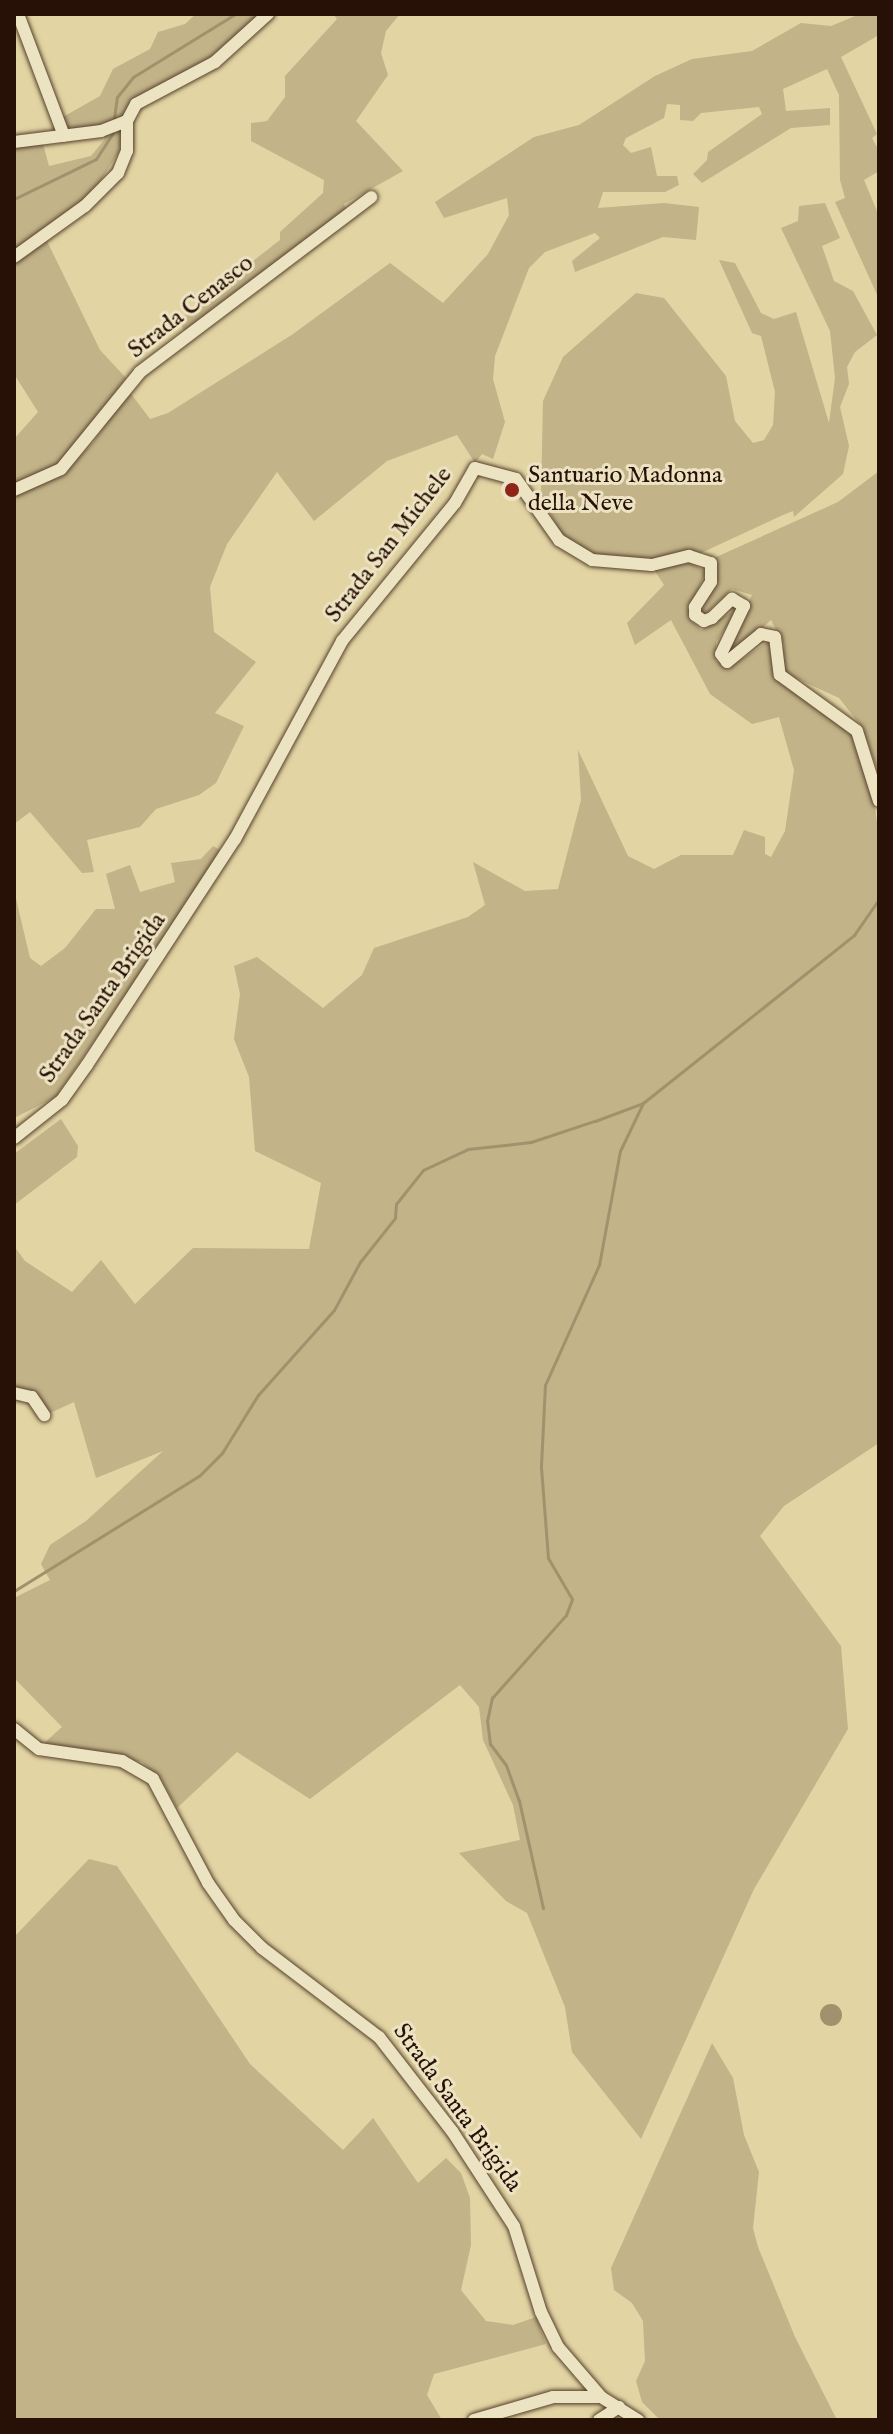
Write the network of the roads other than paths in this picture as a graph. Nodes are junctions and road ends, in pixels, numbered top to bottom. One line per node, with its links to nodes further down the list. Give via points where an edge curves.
1 (18, 14): 4 (street)
2 (268, 14): 3 (street, via 215,62 136,104)
3 (127, 121): 4 (street); 7 (street, via 127,151 105,190)
4 (64, 136): 5 (street)
5 (14, 142)
6 (371, 197): 8 (street, Strada Cenasco, via 140,372 83,449 61,469)
7 (14, 257)
8 (14, 490)
9 (879, 801): 10 (street, Strada San Michele, via 857,731 780,675 775,637 761,634 727,662 721,654 744,606 732,599 712,618 704,621 695,615 711,582 711,563 689,556 652,565 592,560 559,540 516,479 475,468 455,503 342,641)
10 (190, 912): 11 (street, Strada Santa Brigida, via 147,967 62,1100)
11 (14, 1138)
12 (14, 1393): 13 (street, via 32,1397)
13 (44, 1415)
14 (14, 1729): 15 (street, Strada Santa Brigida, via 39,1749 122,1761 153,1779 208,1883 234,1920 262,1948 379,2037 452,2131 514,2226 541,2312 558,2347)
15 (601, 2397): 16 (street, Strada Santa Brigida); 17 (street, via 553,2397)
16 (619, 2407): 18 (street); 19 (street, Strada Santa Brigida)
17 (474, 2420)
18 (599, 2420)
19 (638, 2420)

